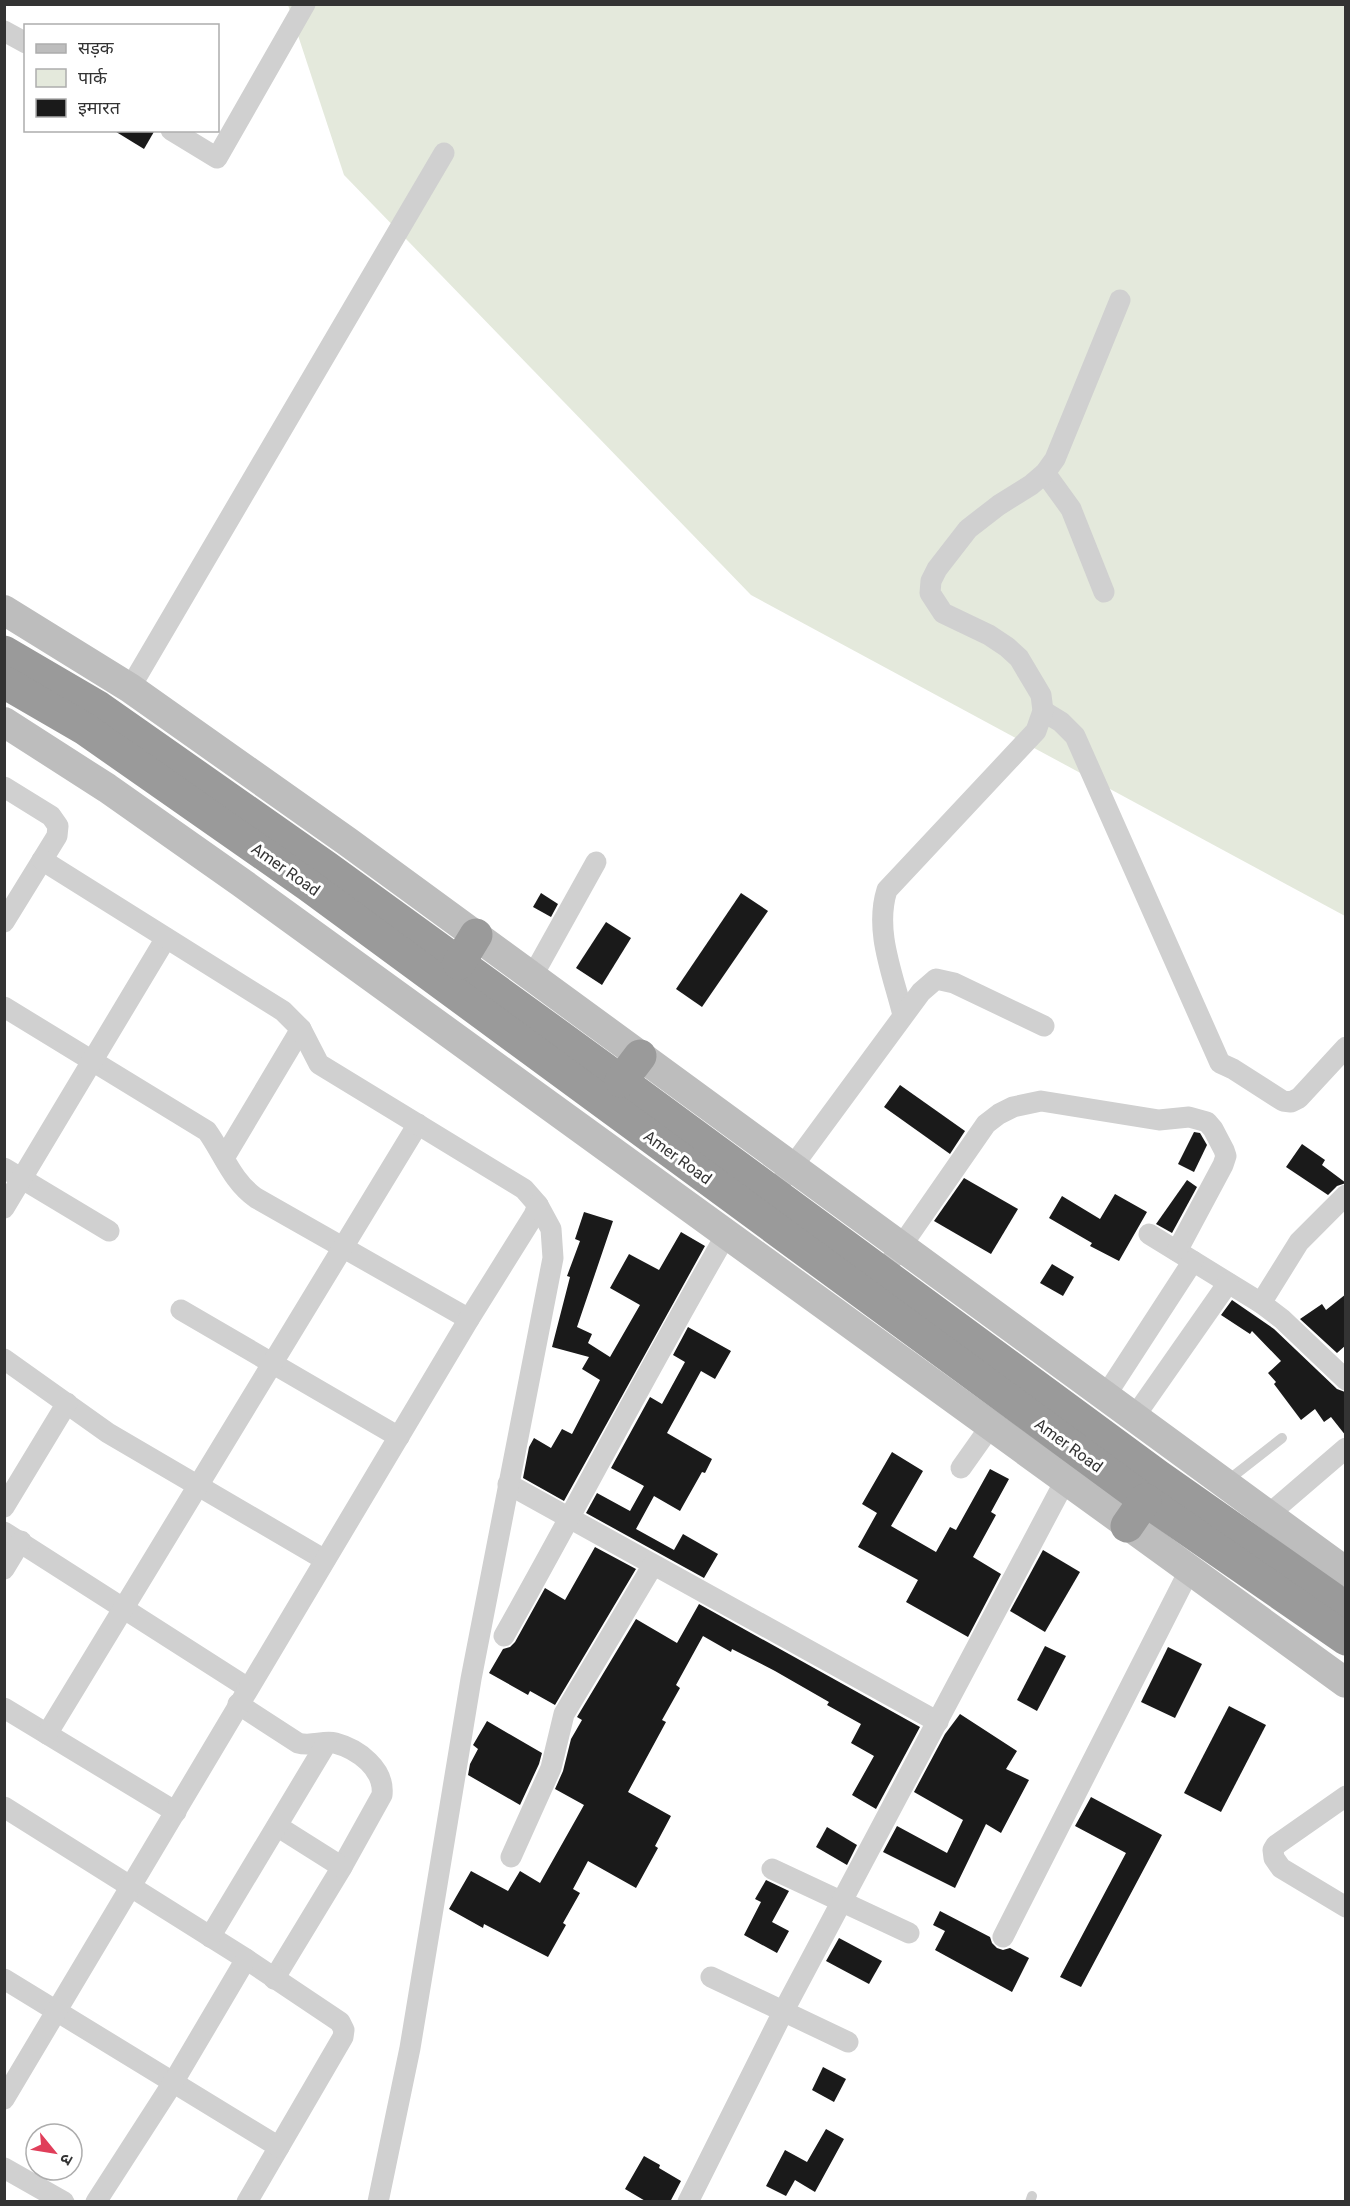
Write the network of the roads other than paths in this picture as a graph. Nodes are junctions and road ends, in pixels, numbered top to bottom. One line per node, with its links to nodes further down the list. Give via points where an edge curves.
1 (305, 4): 4 (street, via 217,158)
2 (4, 31): 3 (street)
3 (24, 43)
4 (174, 132)
5 (444, 153): 12 (street)
6 (1120, 300): 7 (street, via 1055,459)
7 (1045, 473): 8 (street, via 1071,509); 13 (street, via 968,529 937,569 930,593 943,613 989,635 1019,658 1041,695)
8 (1104, 592)
9 (4, 610): 12 (street)
10 (4, 652): 21 (highway, Amer Road, via 98,707)
11 (4, 682): 65 (highway, Amer Road, via 85,729 308,885)
12 (130, 688): 19 (street)
13 (1043, 711): 24 (street, via 1036,731 887,890 882,921); 27 (street, via 1075,736 1220,1063 1291,1102)
14 (4, 722): 40 (street, via 242,883)
15 (4, 787): 16 (street, via 51,816 58,826 57,836)
16 (42, 860): 18 (street); 20 (street)
17 (596, 862): 22 (street)
18 (4, 922)
19 (476, 935): 21 (highway); 22 (street)
20 (166, 938): 26 (street, via 283,1011); 28 (street)
21 (459, 963): 29 (highway, Amer Road)
22 (532, 977): 29 (street)
23 (4, 1007): 28 (street)
24 (903, 1015): 25 (street, via 936,979); 32 (street)
25 (1044, 1026)
26 (301, 1029): 30 (street, via 319,1064); 31 (street)
27 (1346, 1047)
28 (92, 1061): 31 (street, via 207,1131); 33 (street)
29 (630, 1068): 32 (street); 34 (highway, Amer Road)
30 (418, 1124): 36 (street, via 524,1189); 42 (street)
31 (224, 1158): 42 (street, via 244,1190)
32 (792, 1167): 34 (street); 41 (street)
33 (13, 1173): 37 (street); 38 (street)
34 (772, 1192): 44 (highway, Amer Road)
35 (1346, 1196): 46 (street, via 1299,1242)
36 (538, 1205): 48 (street); 62 (street, via 551,1228 553,1258)
37 (4, 1208)
38 (109, 1230)
39 (1149, 1234): 43 (street)
40 (726, 1235): 55 (street); 67 (street)
41 (901, 1246): 43 (street, via 986,1124 1013,1107 1041,1101 1159,1120 1188,1117 1207,1122 1226,1156); 44 (street); 52 (street)
42 (343, 1247): 48 (street); 50 (street)
43 (1185, 1256): 45 (street); 52 (street)
44 (882, 1273): 74 (highway, Amer Road, via 1158,1476)
45 (1228, 1283): 46 (street); 54 (street)
46 (1261, 1303): 51 (street)
47 (181, 1310): 50 (street)
48 (469, 1319): 56 (street)
49 (4, 1359): 53 (street)
50 (272, 1363): 56 (street); 63 (street)
51 (1346, 1380)
52 (1106, 1395): 54 (street)
53 (67, 1403): 63 (street, via 108,1433); 64 (street)
54 (1135, 1416): 61 (street)
55 (990, 1427): 59 (street); 60 (street)
56 (399, 1437): 69 (street)
57 (1282, 1438): 61 (lane)
58 (1346, 1448): 66 (street)
59 (961, 1468)
60 (1065, 1481): 65 (street); 81 (street)
61 (1224, 1483): 66 (street)
62 (508, 1484): 67 (street); 112 (street, via 471,1678 410,2048)
63 (198, 1486): 69 (street); 75 (street)
64 (4, 1507)
65 (1136, 1513): 72 (street); 77 (highway, Amer Road)
66 (1268, 1515): 73 (street)
67 (570, 1518): 70 (street); 76 (street)
68 (13, 1536): 71 (street); 75 (street)
69 (325, 1560): 79 (street)
70 (653, 1565): 81 (street); 88 (street, via 564,1714 551,1768)
71 (4, 1569)
72 (1189, 1571): 78 (street); 95 (street)
73 (1346, 1572)
74 (1346, 1608)
75 (124, 1609): 79 (street); 82 (street)
76 (504, 1636)
77 (1346, 1639)
78 (1346, 1683)
79 (243, 1696): 83 (street, via 298,1743); 86 (street)
80 (4, 1708): 82 (street)
81 (938, 1722): 92 (street)
82 (47, 1734): 86 (street)
83 (326, 1744): 87 (street); 89 (street, via 333,1742 366,1760 379,1772 383,1785 382,1795)
84 (1346, 1796): 93 (street, via 1273,1851 1281,1868)
85 (4, 1807): 91 (street)
86 (176, 1812): 91 (street)
87 (278, 1826): 89 (street); 96 (street)
88 (511, 1857)
89 (342, 1867): 100 (street)
90 (772, 1869): 92 (street)
91 (132, 1886): 96 (street); 101 (street)
92 (842, 1901): 94 (street); 102 (street)
93 (1346, 1907)
94 (909, 1933)
95 (1003, 1937)
96 (210, 1938): 97 (street)
97 (246, 1959): 100 (street); 104 (street)
98 (711, 1977): 102 (street)
99 (4, 1979): 101 (street)
100 (274, 1979): 106 (street, via 340,2022 344,2030)
101 (57, 2010): 104 (street); 105 (street)
102 (783, 2012): 103 (street); 113 (street)
103 (848, 2042)
104 (174, 2081): 106 (street); 110 (street)
105 (4, 2099)
106 (279, 2147): 111 (street)
107 (4, 2168): 108 (street)
108 (39, 2196): 109 (street)
109 (64, 2202)
110 (96, 2202)
111 (247, 2202)
112 (378, 2202)
113 (688, 2202)

